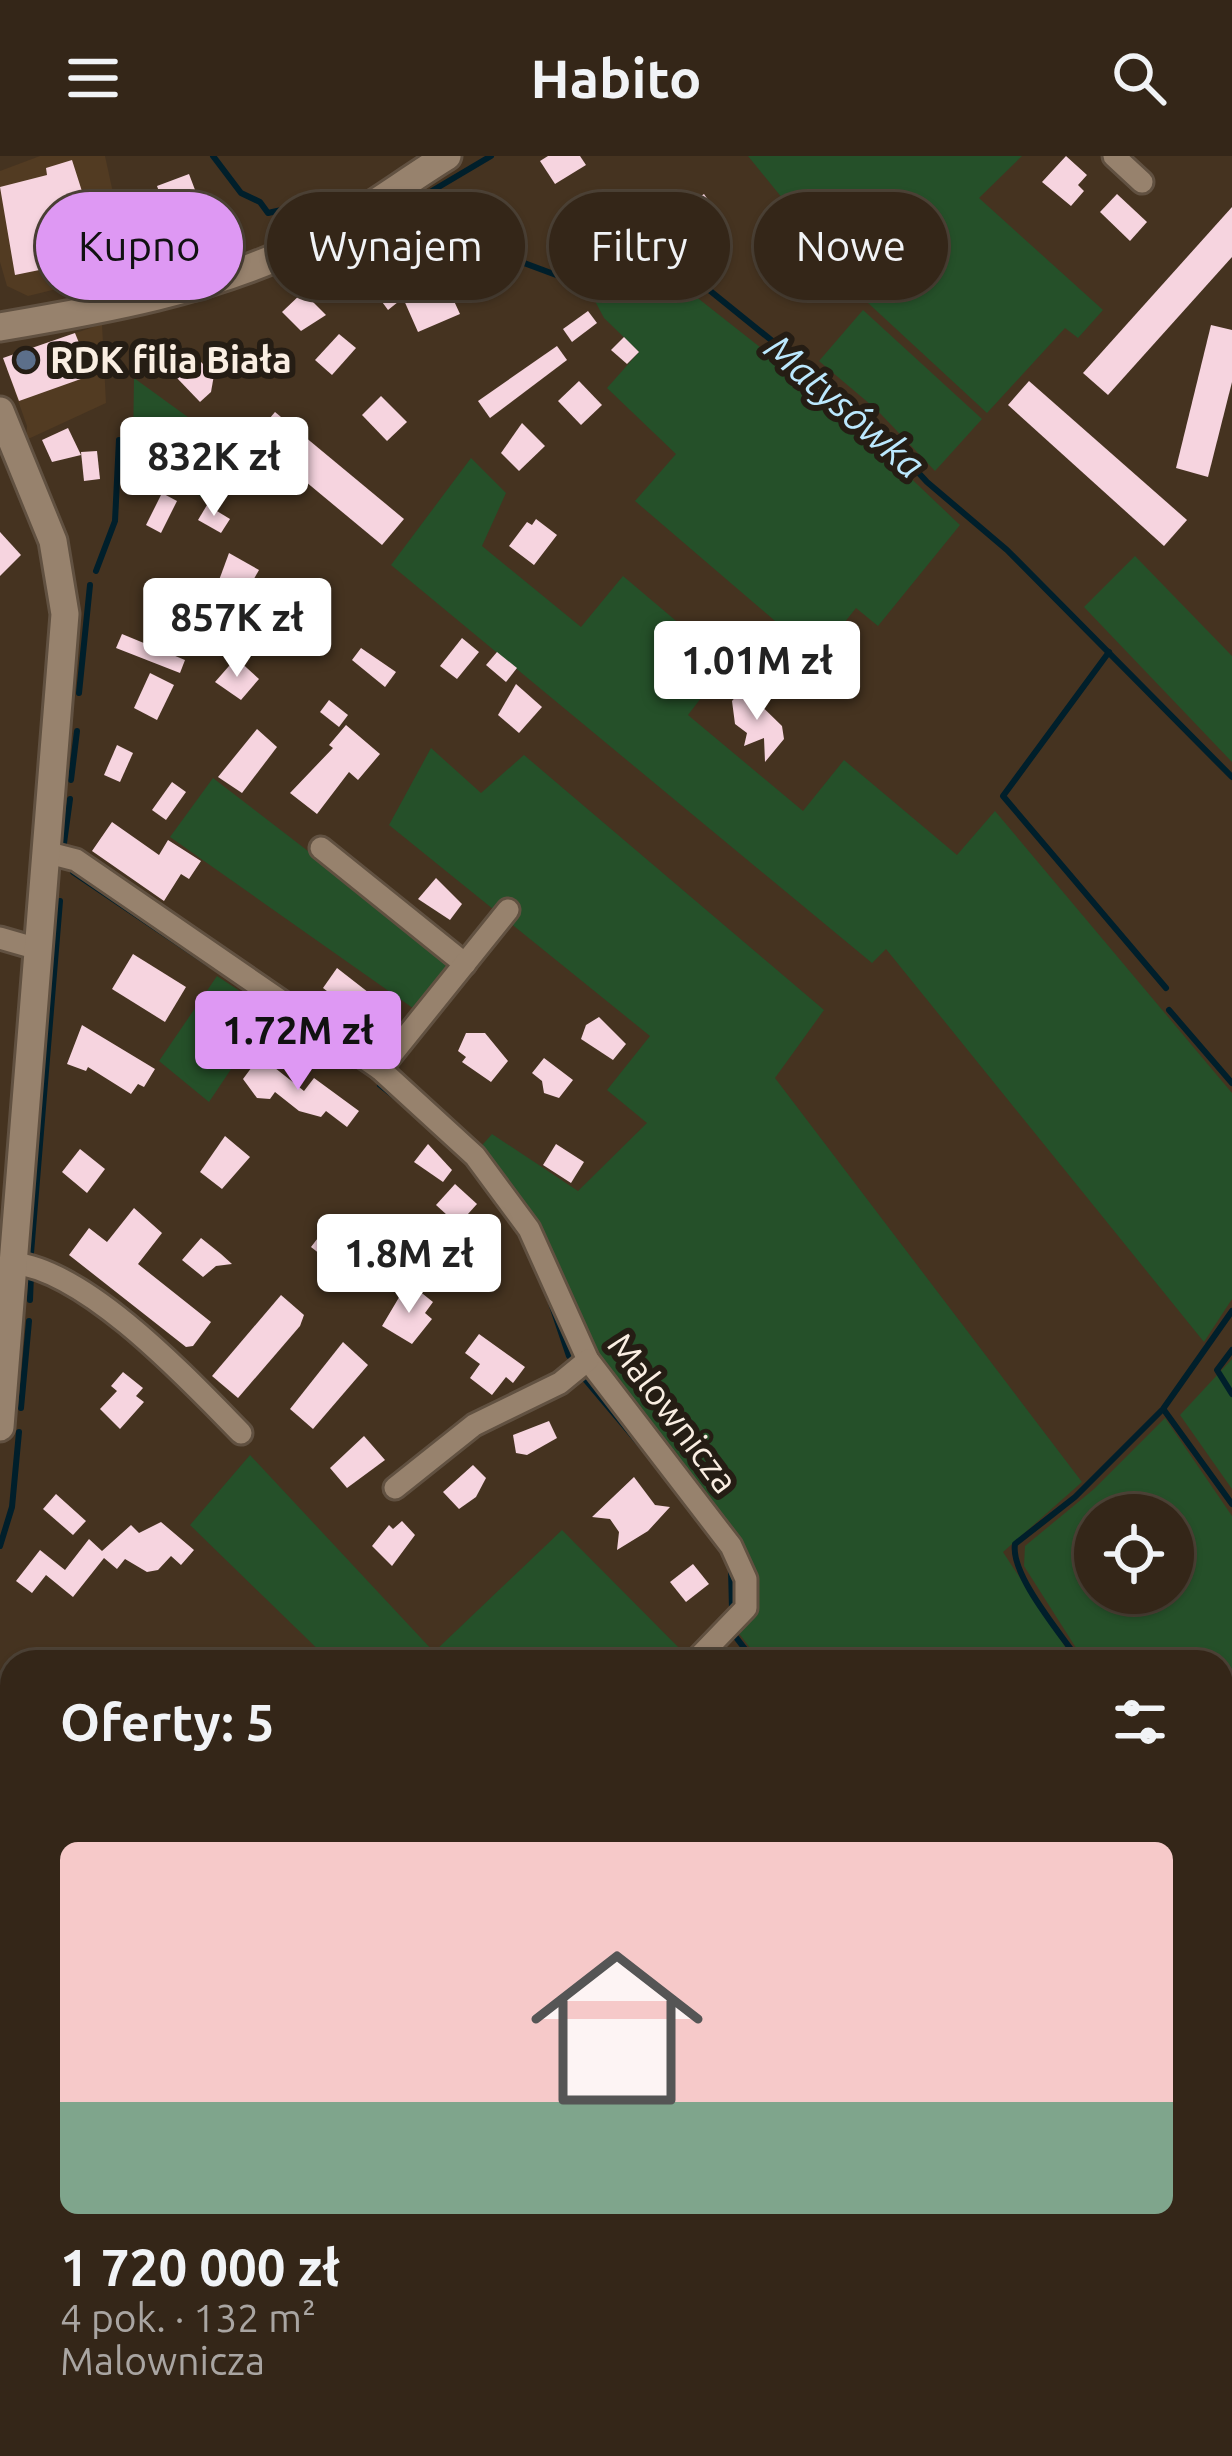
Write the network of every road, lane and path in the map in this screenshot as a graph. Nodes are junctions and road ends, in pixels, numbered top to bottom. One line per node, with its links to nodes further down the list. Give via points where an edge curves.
1 (447, 156): 4 (street, via 326,233 263,262)
2 (1114, 156): 3 (street)
3 (1142, 182)
4 (0, 327)
5 (0, 411): 7 (street, via 53,541 63,590)
6 (321, 848): 11 (street)
7 (45, 852): 10 (street); 12 (street, Malownicza, via 76,860)
8 (508, 910): 11 (street)
9 (0, 938): 10 (street)
10 (38, 949): 13 (street)
11 (466, 964): 12 (street)
12 (380, 1069): 14 (street, Malownicza, via 499,1185 544,1256)
13 (13, 1263): 15 (street); 17 (street, via 42,1266 85,1294)
14 (588, 1360): 18 (street, via 560,1383 474,1425); 19 (street, Malownicza, via 741,1564 746,1607)
15 (2, 1375): 16 (street)
16 (0, 1427)
17 (241, 1433)
18 (394, 1488)
19 (705, 1650)

